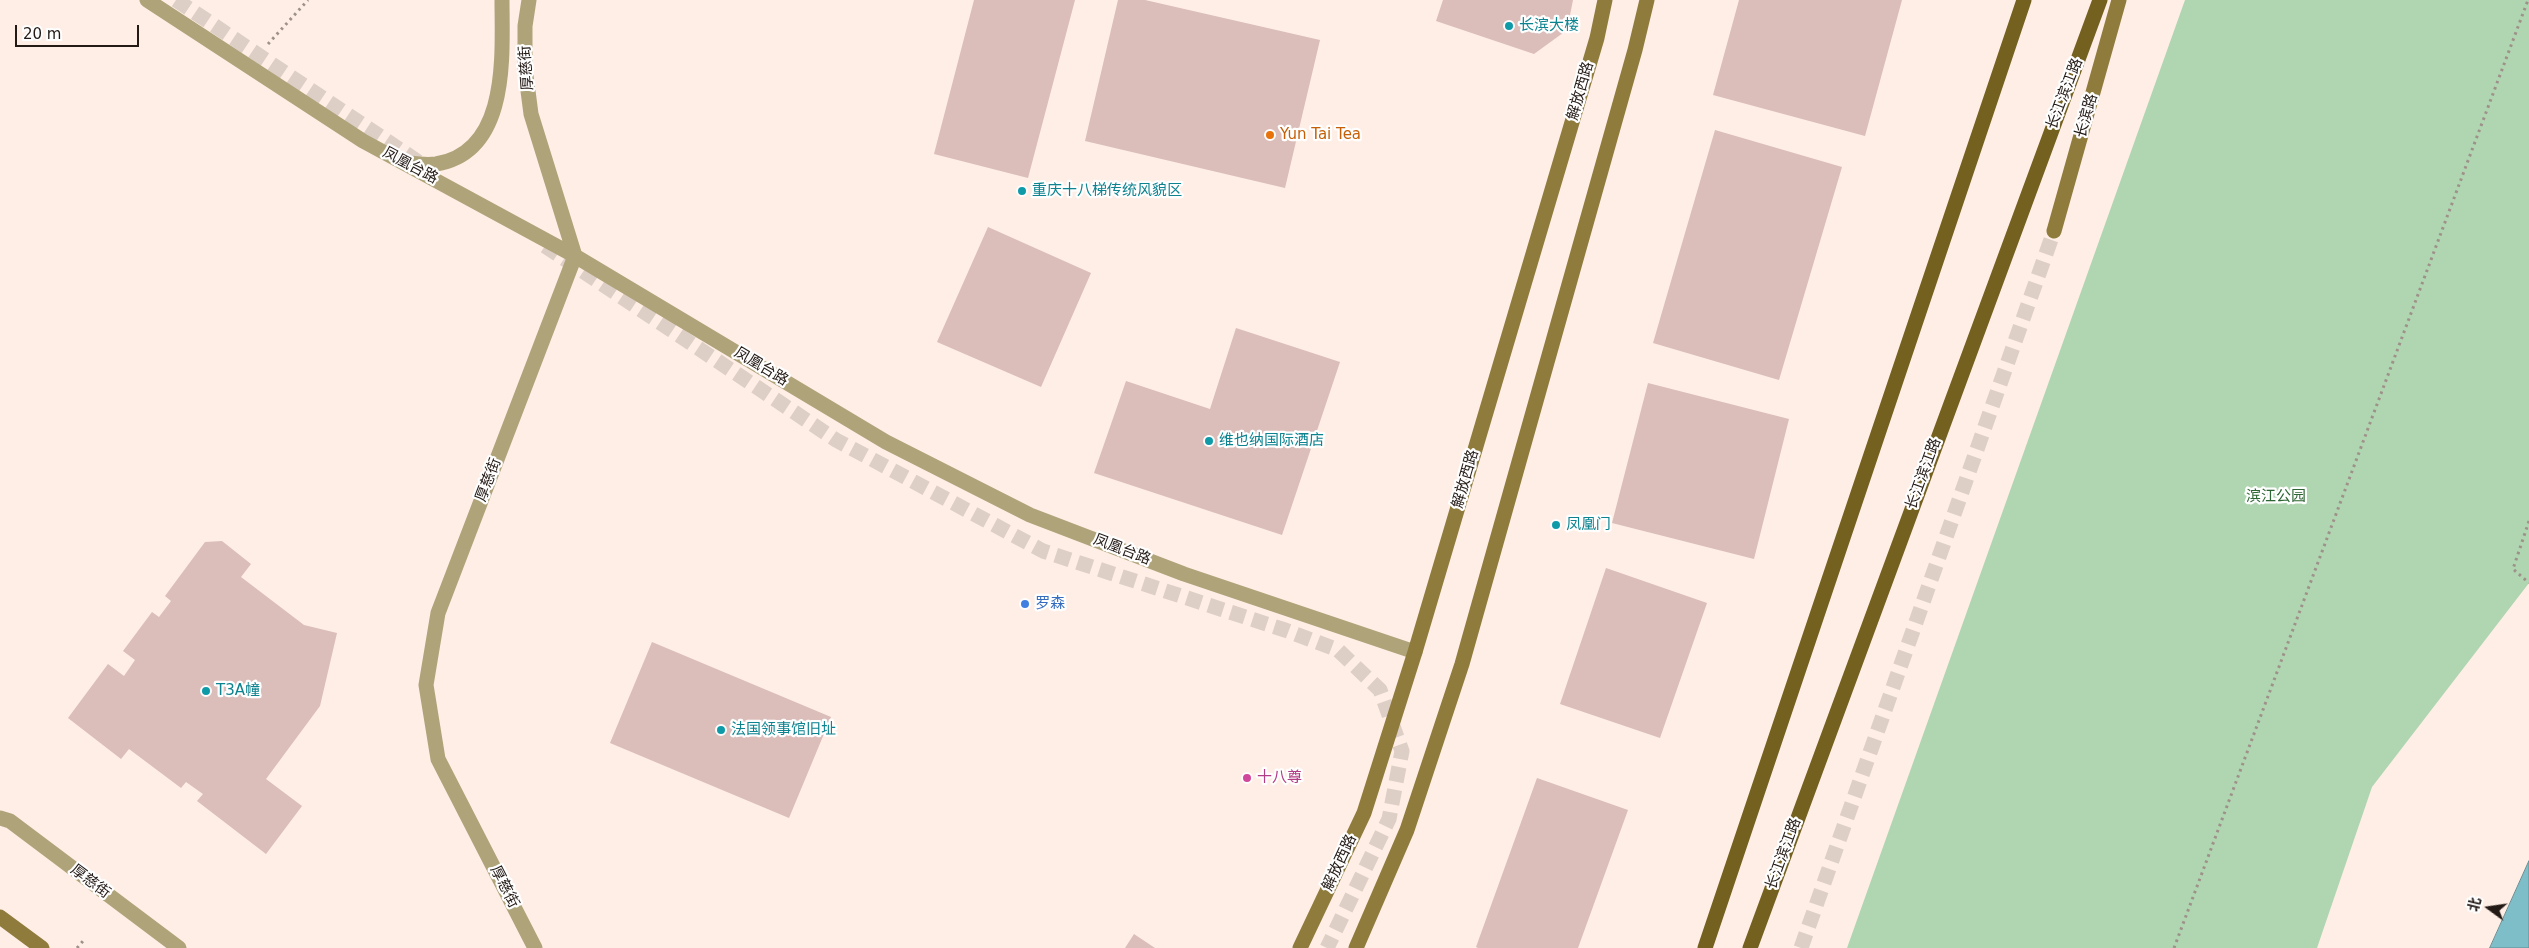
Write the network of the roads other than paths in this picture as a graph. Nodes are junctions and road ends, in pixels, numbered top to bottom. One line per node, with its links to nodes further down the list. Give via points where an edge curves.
1 (147, 0): 9 (street, 凤凰台路, via 363,140)
2 (502, 0): 9 (street, via 501,80 490,121 480,138 452,158 436,164)
3 (530, 0): 11 (street, 厚慈街, via 525,26 525,68 531,114)
4 (1605, 0): 12 (main road, 解放西路, via 1597,38)
5 (1646, 0): 19 (main road, via 1462,664 1407,830)
6 (2024, 0): 20 (main road)
7 (2100, 0): 21 (main road, 长江滨江路)
8 (2119, 0): 10 (main road, 长滨路)
9 (405, 163): 11 (street, 凤凰台路)
10 (2054, 232)
11 (575, 256): 12 (street, 凤凰台路, via 886,442 1030,515 1184,574); 17 (street, 厚慈街, via 438,613 426,685 438,759)
12 (1416, 652): 18 (main road, 解放西路, via 1364,813)
13 (0, 818): 16 (street, 厚慈街, via 10,821)
14 (0, 917): 15 (main road)
15 (42, 948)
16 (179, 948)
17 (535, 948)
18 (1300, 948)
19 (1356, 948)
20 (1705, 948)
21 (1750, 948)

